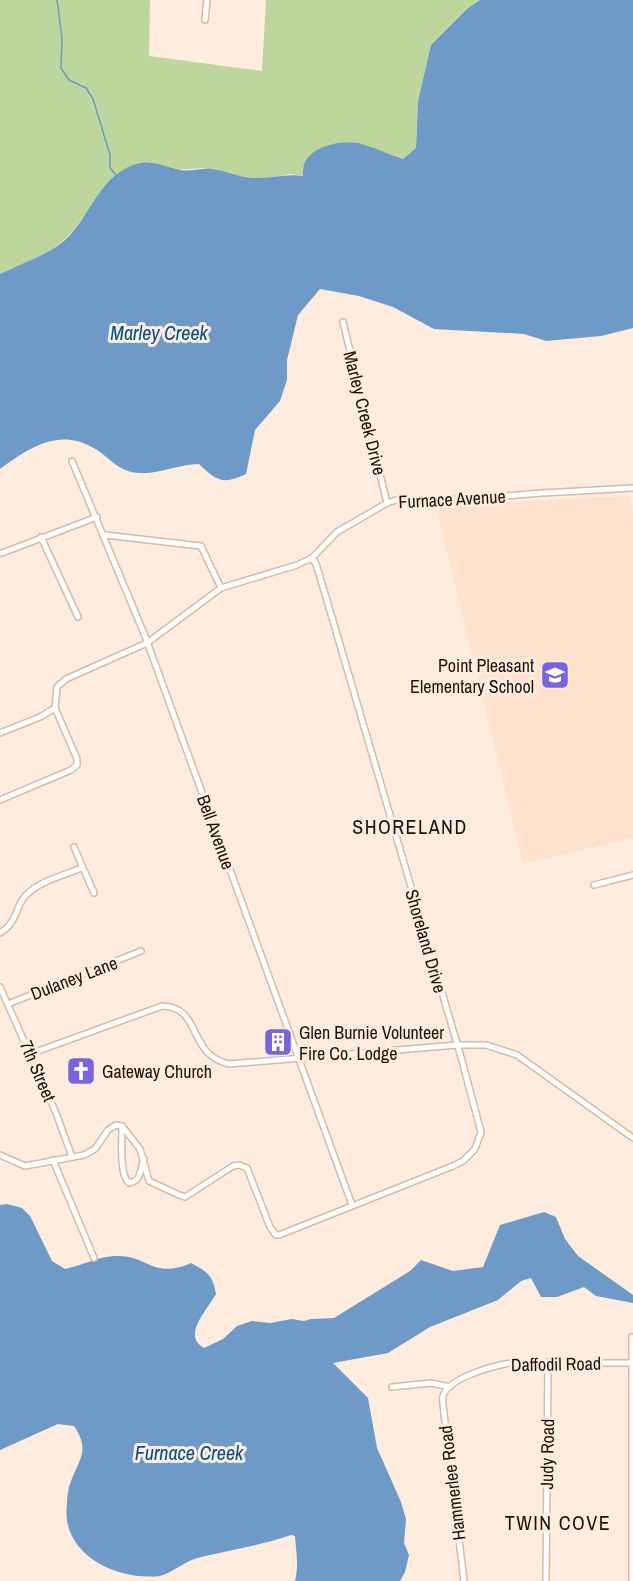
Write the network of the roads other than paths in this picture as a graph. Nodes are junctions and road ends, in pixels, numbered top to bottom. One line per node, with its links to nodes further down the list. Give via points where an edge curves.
1 (207, 0): 2 (street)
2 (205, 20)
3 (343, 322): 6 (street, Marley Creek Drive)
4 (72, 461): 7 (street, Bell Avenue)
5 (633, 488): 6 (street, Furnace Avenue)
6 (387, 503): 11 (street, Furnace Avenue, via 337,532)
7 (97, 517): 8 (street, Bell Avenue); 9 (street)
8 (105, 535): 12 (street, via 201,546); 14 (street, Bell Avenue)
9 (41, 537): 10 (street); 13 (street)
10 (2, 553)
11 (312, 558): 12 (street, Furnace Avenue); 27 (street, Shoreland Drive)
12 (221, 588): 14 (street, Furnace Avenue)
13 (78, 617)
14 (147, 643): 15 (street, Furnace Avenue, via 61,682); 29 (street, Bell Avenue)
15 (55, 708): 16 (street); 17 (street, via 77,765)
16 (0, 733)
17 (0, 800)
18 (74, 846): 19 (street)
19 (82, 868): 22 (street); 23 (street, via 33,889 25,896 11,924)
20 (633, 875): 21 (street)
21 (594, 885)
22 (94, 893)
23 (0, 933)
24 (141, 951): 26 (street, Dulaney Lane)
25 (0, 987): 26 (street, 7th Street)
26 (8, 1004): 28 (street, 7th Street)
27 (457, 1045): 29 (street); 31 (street, via 486,1045 517,1055); 36 (street, Shoreland Drive, via 481,1132 475,1149 453,1166)
28 (30, 1054): 29 (street, via 170,1006 188,1018 202,1047 214,1059 238,1064); 33 (street, 7th Street)
29 (298, 1059): 36 (street, Bell Avenue)
30 (122, 1126): 33 (street, via 108,1130 94,1149); 34 (street); 34 (street, via 125,1180 137,1180)
31 (633, 1138)
32 (0, 1155): 35 (street, via 25,1166)
33 (72, 1157): 35 (street)
34 (144, 1159): 36 (street, Shoreland Drive, via 149,1181 185,1197 233,1166 247,1168 276,1235)
35 (53, 1160): 37 (street)
36 (352, 1205)
37 (94, 1258)
38 (632, 1337): 40 (street)
39 (548, 1362): 40 (street, Daffodil Road); 42 (street, Daffodil Road, via 493,1366); 44 (street, Judy Road)
40 (632, 1363): 45 (street)
41 (392, 1387): 42 (street, via 431,1383)
42 (450, 1387): 43 (street, Hammerlee Road, via 442,1396)
43 (464, 1581)
44 (546, 1581)
45 (632, 1581)

